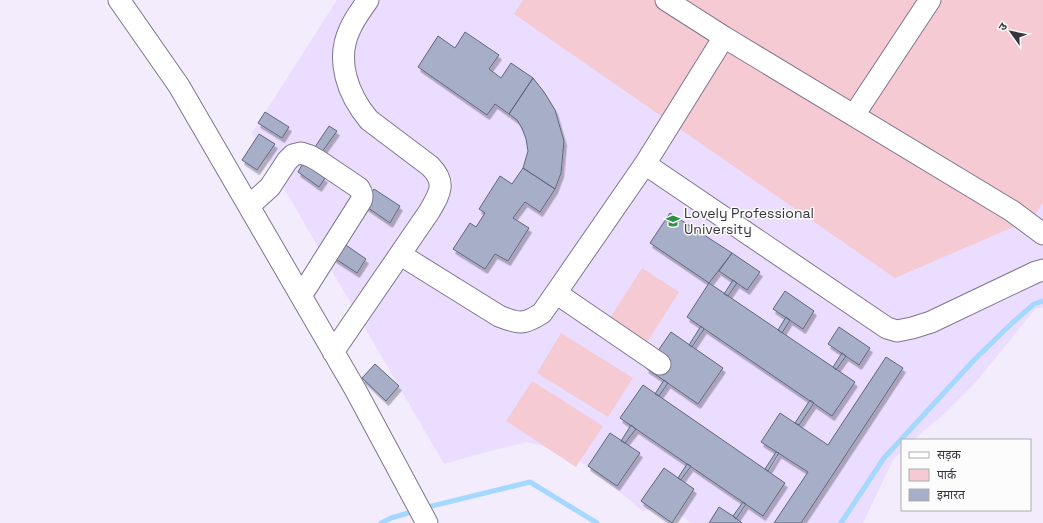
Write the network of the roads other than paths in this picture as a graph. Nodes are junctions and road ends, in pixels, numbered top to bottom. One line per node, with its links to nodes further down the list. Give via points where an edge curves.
1 (119, 0): 8 (street, via 179,86)
2 (368, 0): 10 (street, via 350,28 344,44 343,62 347,82 361,111 369,120 430,166 437,173 440,183 439,194)
3 (666, 0): 5 (street)
4 (930, 0): 6 (street)
5 (724, 37): 6 (street); 7 (street)
6 (854, 115): 9 (street, via 1012,211)
7 (645, 164): 11 (street, via 887,328 897,331 930,322); 12 (street)
8 (249, 206): 13 (street); 13 (street, via 270,188 287,161 301,153 319,160 362,192 361,202)
9 (1043, 234)
10 (401, 255): 12 (street, via 482,307 515,322 529,322 542,313); 14 (street)
11 (1041, 268)
12 (556, 293): 15 (street)
13 (301, 296): 14 (street)
14 (333, 352): 16 (street)
15 (660, 364)
16 (427, 523)

